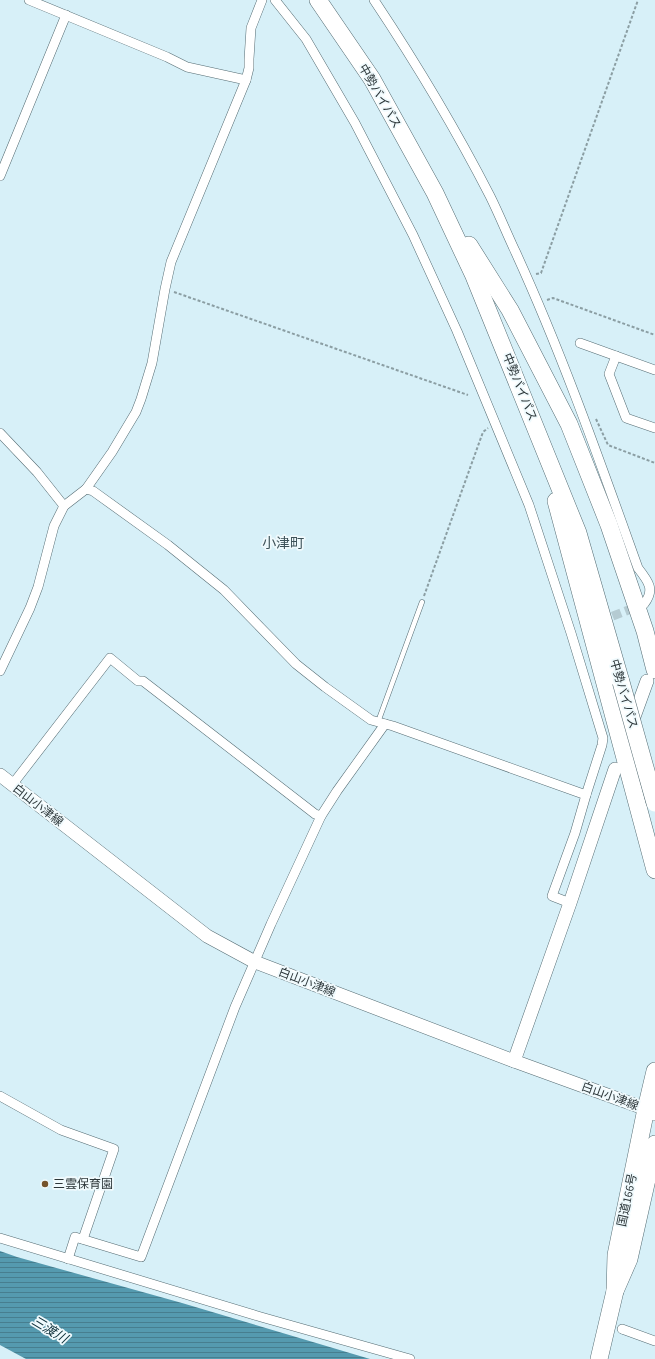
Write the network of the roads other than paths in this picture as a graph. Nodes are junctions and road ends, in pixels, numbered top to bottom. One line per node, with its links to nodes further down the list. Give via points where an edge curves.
1 (29, 0): 6 (street)
2 (262, 0): 7 (street, via 251,28 250,68)
3 (275, 0): 28 (street, via 306,39 355,123 406,221 457,331 529,505 574,632 603,738)
4 (318, 0): 9 (highway, 中勢バイパス, via 372,79)
5 (374, 0): 18 (street, via 407,49 490,197 537,299 582,411 638,568)
6 (66, 15): 7 (street, via 187,66); 8 (street)
7 (246, 80): 16 (street, via 175,250 165,289 152,363 136,412)
8 (0, 176)
9 (435, 193): 14 (highway, 中勢バイパス, via 474,276); 22 (highway, via 504,299 569,424 609,525 645,631)
10 (580, 343): 11 (street)
11 (616, 356): 12 (street); 13 (street, via 610,374 626,418)
12 (655, 370)
13 (655, 428)
14 (538, 431): 29 (highway, 中勢バイパス, bridge, via 578,533); 31 (highway)
15 (0, 433): 17 (street, via 37,472)
16 (86, 489): 17 (street); 23 (street, via 93,491 168,544 224,590 296,664 366,716)
17 (64, 506): 21 (street, via 54,526 30,608)
18 (654, 587): 20 (street, via 653,594)
19 (422, 602): 23 (lane)
20 (644, 604)
21 (0, 671)
22 (651, 676): 24 (main road)
23 (381, 723): 28 (street); 30 (street)
24 (629, 729)
25 (615, 769): 32 (main road)
26 (0, 776): 27 (main road, 白山小津線)
27 (12, 785): 30 (street, via 110,658); 33 (main road, 白山小津線, via 208,936)
28 (586, 795): 32 (street, via 552,896)
29 (655, 803)
30 (321, 816): 33 (street)
31 (655, 870)
32 (570, 903): 34 (main road)
33 (256, 962): 34 (main road, 白山小津線); 40 (street, via 235,1007 141,1257)
34 (514, 1062): 37 (main road, 白山小津線)
35 (655, 1071): 37 (highway, 国道166号)
36 (0, 1096): 40 (street, via 61,1130 114,1149)
37 (650, 1112): 42 (highway, 国道166号, via 616,1255)
38 (655, 1144): 42 (highway, 国道166号, via 629,1259)
39 (0, 1238): 41 (street)
40 (83, 1239): 41 (street, via 75,1237)
41 (68, 1259): 45 (street)
42 (615, 1291): 46 (highway, 国道166号)
43 (622, 1329): 44 (street)
44 (655, 1342)
45 (410, 1359)
46 (599, 1359)

